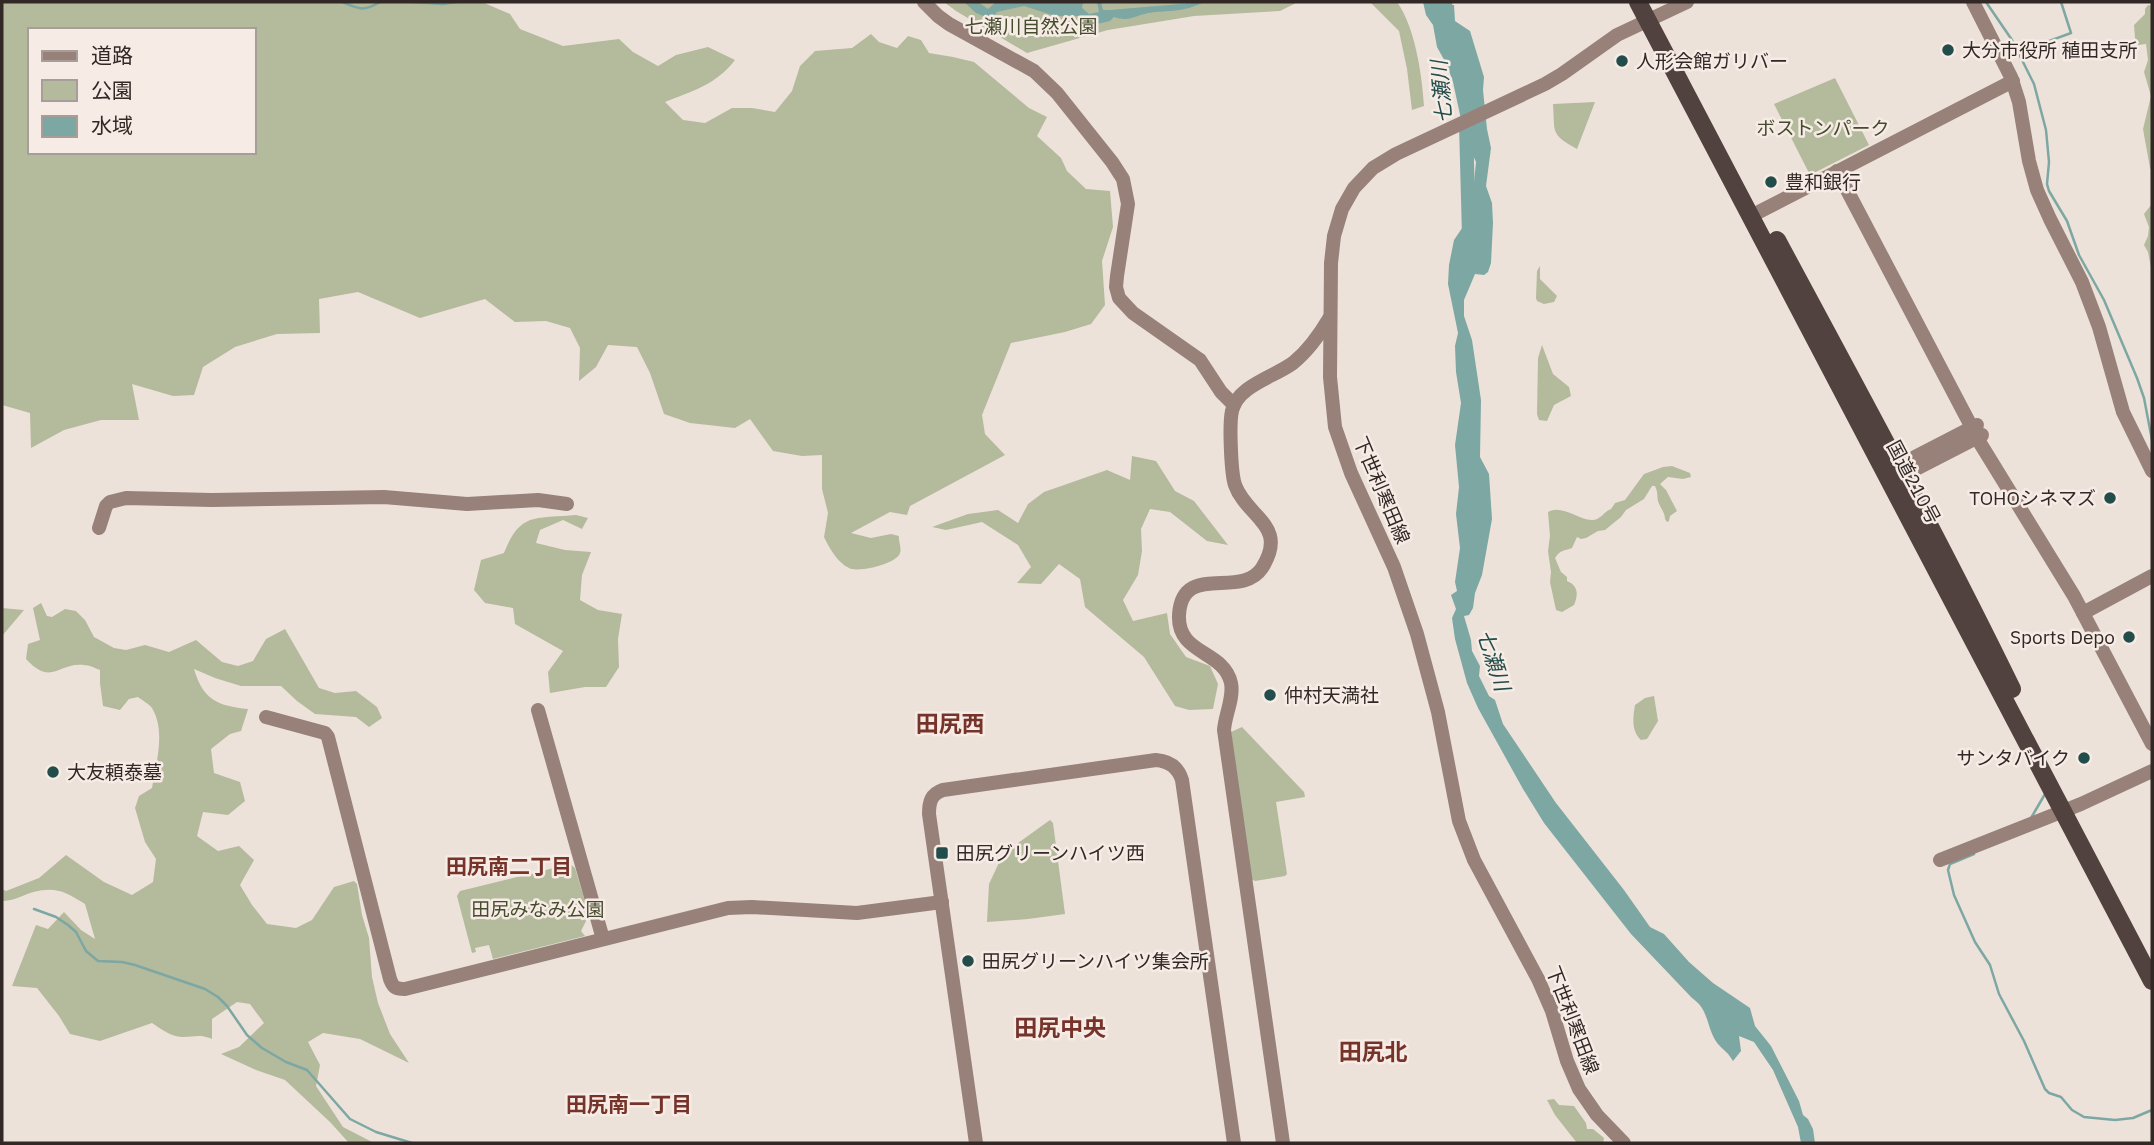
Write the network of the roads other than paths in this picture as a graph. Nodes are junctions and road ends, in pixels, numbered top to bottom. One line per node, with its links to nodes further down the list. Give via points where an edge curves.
1 (924, 2): 12 (street, via 943,20 1034,71 1102,148 1121,174 1128,198 1116,287 1119,298 1200,360)
2 (1639, 2): 5 (highway, 国道210号)
3 (1687, 2): 5 (street, 下世利寒田線)
4 (1973, 2): 6 (street)
5 (1652, 12): 8 (highway, 国道210号); 9 (street, 下世利寒田線, via 1562,75 1414,145 1359,181 1332,242)
6 (2012, 81): 7 (street); 14 (street, via 2038,190 2082,282 2123,412)
7 (1840, 170): 8 (street); 13 (street)
8 (1756, 213): 15 (highway, 国道210号)
9 (1330, 316): 10 (street); 11 (street, 下世利寒田線)
10 (1307, 349): 11 (street); 12 (street, via 1241,395)
11 (1330, 356): 34 (street, 下世利寒田線, via 1338,436 1418,634 1465,838 1481,877 1539,982 1574,1078 1592,1109)
12 (1234, 405): 33 (street, via 1234,483 1268,528 1269,552 1249,580 1204,583 1190,590 1179,617 1188,643 1221,665 1231,682 1224,730)
13 (1977, 431): 15 (street); 19 (street)
14 (2152, 471)
15 (1897, 472): 25 (highway, 国道210号)
16 (566, 503): 17 (street, via 467,504 372,496 126,498 106,506)
17 (99, 528)
18 (2152, 576): 19 (street)
19 (2085, 612): 22 (street); 23 (street)
20 (538, 710): 28 (street)
21 (266, 717): 28 (street, via 328,737 393,987 405,989)
22 (2152, 735)
23 (2152, 744)
24 (2152, 771): 25 (street)
25 (2068, 808): 26 (street); 29 (highway, 国道210号); 30 (highway, 国道210号)
26 (1940, 860)
27 (942, 902): 28 (street, via 857,913 728,908); 31 (street); 32 (street, via 929,810 931,798 938,792 1153,760 1177,769 1185,794)
28 (603, 939)
29 (2152, 959)
30 (2152, 981)
31 (976, 1143)
32 (1234, 1143)
33 (1283, 1143)
34 (1624, 1143)

